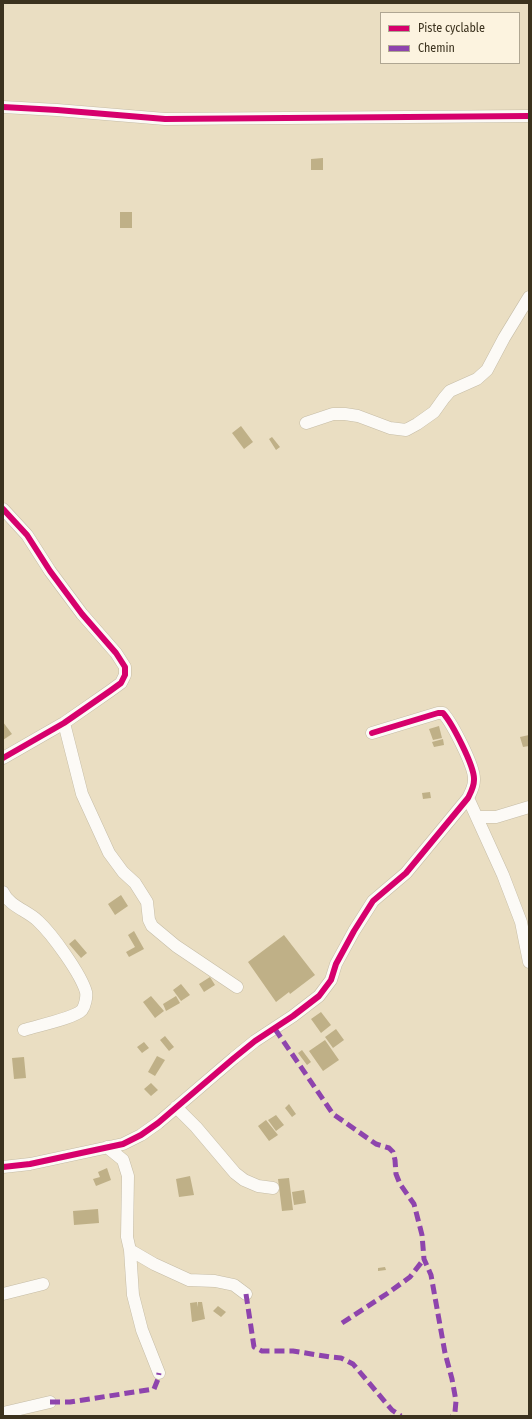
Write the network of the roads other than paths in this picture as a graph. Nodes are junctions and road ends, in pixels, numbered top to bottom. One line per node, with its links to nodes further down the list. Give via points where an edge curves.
1 (3, 107): 2 (street, via 165,119)
2 (529, 116)
3 (529, 297): 4 (street, via 487,370 476,379 450,391 434,412 418,424 406,430 390,428 345,414 333,414)
4 (306, 423)
5 (3, 509): 6 (street, via 27,535 50,571 125,667 121,683)
6 (64, 723): 8 (street); 14 (street, via 82,794 109,853 135,883 147,902 152,926 176,946)
7 (372, 733): 9 (street, via 442,713 471,765 474,779)
8 (3, 758)
9 (468, 798): 11 (street); 16 (street, via 406,873 373,901 336,964 331,980 319,996 255,1041)
10 (529, 807): 11 (street, via 496,817)
11 (477, 817): 13 (street, via 521,922)
12 (3, 892): 15 (street, via 11,902 38,921 48,932 74,966 86,993 82,1010 72,1016)
13 (529, 962)
14 (237, 987)
15 (24, 1030)
16 (176, 1107): 17 (street, via 141,1135 123,1144); 19 (street, via 235,1173 258,1186)
17 (106, 1147): 18 (street, via 30,1164); 20 (street, via 123,1160 128,1176 127,1237)
18 (3, 1167)
19 (273, 1188)
20 (130, 1250): 23 (street, via 189,1280 234,1284); 24 (street, via 133,1295 142,1330)
21 (43, 1284): 22 (street)
22 (3, 1294)
23 (246, 1294)
24 (159, 1373)
25 (50, 1402): 26 (street)
26 (3, 1413)

